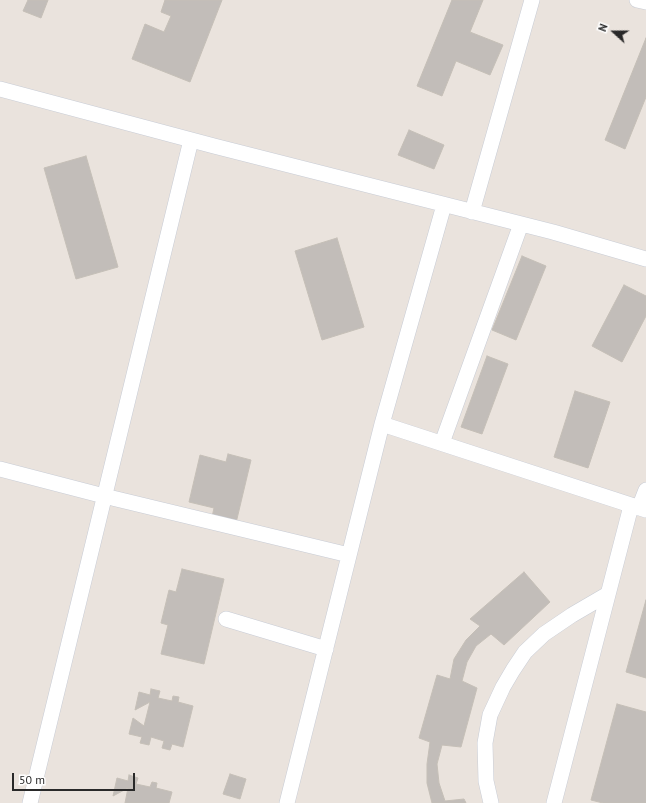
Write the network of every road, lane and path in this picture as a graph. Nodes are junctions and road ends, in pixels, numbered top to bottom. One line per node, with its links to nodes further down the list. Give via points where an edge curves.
1 (532, 0): 7 (street)
2 (636, 0): 3 (street)
3 (646, 2)
4 (0, 89): 5 (street)
5 (191, 140): 6 (street); 14 (street)
6 (444, 205): 7 (street); 10 (street)
7 (472, 212): 8 (street)
8 (521, 224): 9 (street); 11 (street)
9 (646, 259)
10 (382, 424): 11 (street); 16 (street)
11 (442, 444): 15 (street)
12 (0, 469): 14 (street)
13 (646, 490): 15 (street)
14 (104, 496): 16 (street); 20 (street)
15 (639, 508): 17 (street)
16 (349, 555): 19 (street)
17 (608, 594): 22 (street, via 572,614 544,634 526,652 503,687 490,715 485,743 486,781); 23 (street)
18 (226, 620): 19 (street)
19 (326, 650): 21 (street)
20 (30, 803)
21 (287, 803)
22 (490, 803)
23 (554, 803)

